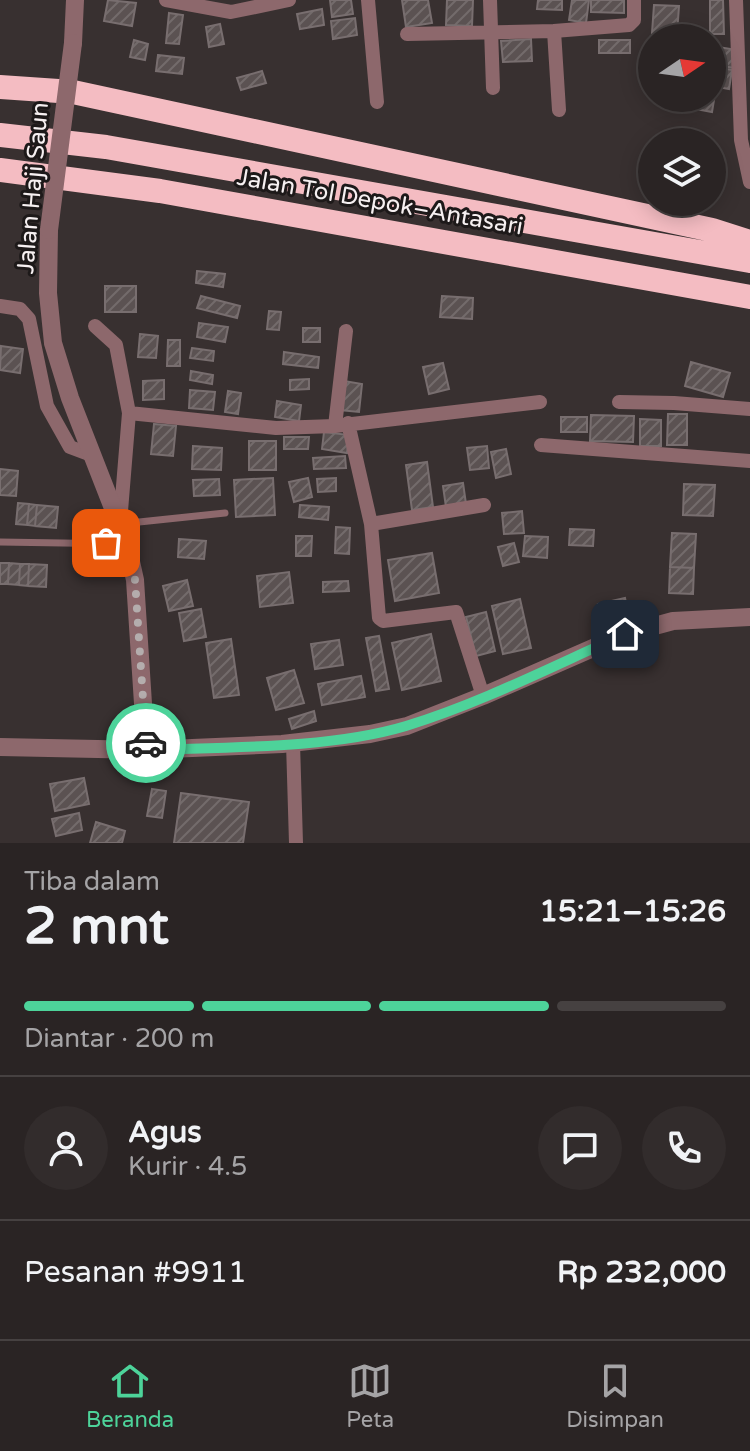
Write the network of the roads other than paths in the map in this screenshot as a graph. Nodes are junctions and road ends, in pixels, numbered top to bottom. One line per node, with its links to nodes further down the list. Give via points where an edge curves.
1 (75, 0): 31 (street, Jalan Haji Saun, bridge, via 49,230 48,293 53,343)
2 (166, 0): 3 (street, via 231,12)
3 (289, 0)
4 (368, 0): 14 (street)
5 (490, 0): 9 (street)
6 (634, 0): 8 (street, via 629,25)
7 (736, 0): 11 (street)
8 (554, 31): 9 (street); 15 (street)
9 (489, 33): 10 (street); 13 (street)
10 (407, 34)
11 (744, 68): 18 (street, via 741,140)
12 (0, 87): 19 (highway, via 73,92)
13 (493, 88)
14 (377, 102)
15 (559, 110)
16 (0, 135): 20 (highway, Jalan Tol Depok–Antasari, via 106,147)
17 (8, 172): 21 (highway, Jalan Tol Depok–Antasari, via 160,191)
18 (750, 182)
19 (750, 242)
20 (750, 261)
21 (750, 297)
22 (0, 306): 31 (street, via 20,309 29,319 47,406 70,447)
23 (95, 326): 28 (street, via 116,345)
24 (346, 331): 29 (street)
25 (540, 402): 29 (street)
26 (619, 402): 27 (street)
27 (750, 409)
28 (129, 413): 29 (street, via 276,428); 35 (street)
29 (341, 424): 36 (street)
30 (541, 445): 32 (street)
31 (94, 456): 35 (street, Jalan Haji Saun)
32 (750, 461)
33 (484, 505): 36 (street)
34 (225, 513): 35 (lane)
35 (120, 524): 38 (street, Jalan Haji Saun)
36 (371, 524): 40 (street, via 380,621 456,612)
37 (0, 542): 38 (lane)
38 (127, 544): 43 (street, Jalan Haji Saun, via 135,580)
39 (750, 617): 40 (street, via 673,621 625,634)
40 (483, 696): 41 (street, via 407,726)
41 (293, 743): 43 (street); 44 (street)
42 (0, 747): 43 (street)
43 (146, 750)
44 (296, 843)

